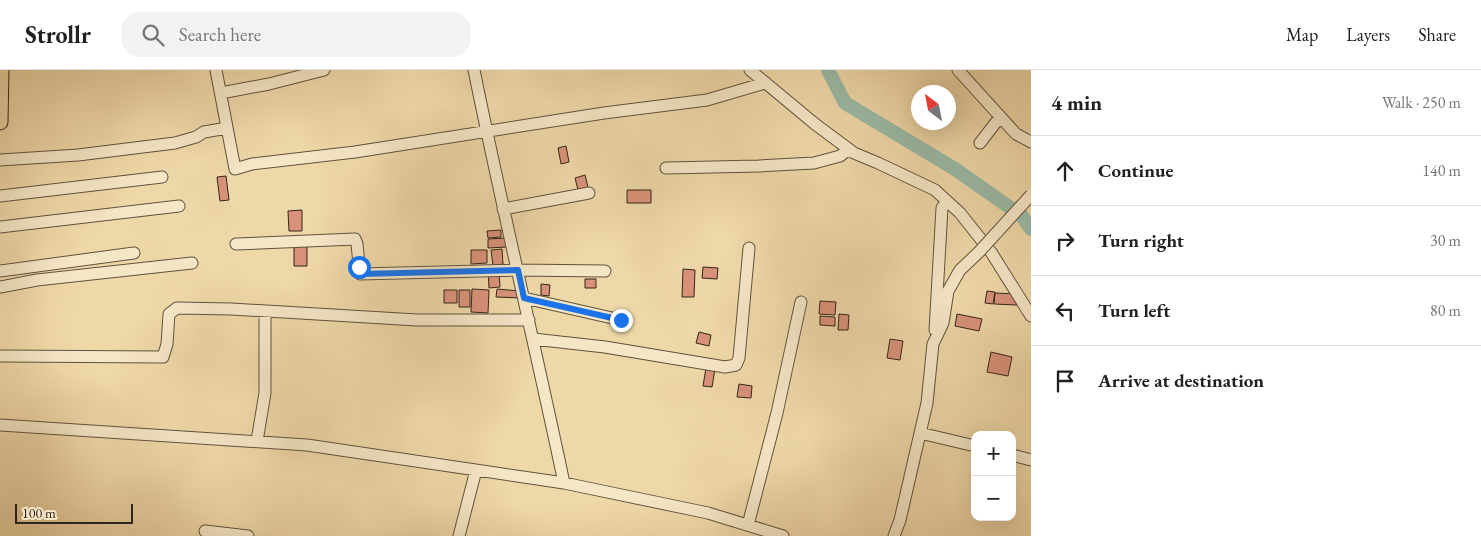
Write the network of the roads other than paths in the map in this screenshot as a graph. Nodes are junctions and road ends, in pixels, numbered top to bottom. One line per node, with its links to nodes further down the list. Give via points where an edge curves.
1 (1, 70): 10 (main road)
2 (216, 70): 8 (street)
3 (324, 70): 8 (street)
4 (474, 70): 12 (street)
5 (750, 70): 7 (street)
6 (958, 70): 9 (street)
7 (765, 83): 12 (street, via 708,100); 15 (street)
8 (221, 93): 11 (street)
9 (1000, 117): 13 (street, via 1016,134); 14 (street)
10 (0, 122)
11 (227, 128): 12 (street, via 235,168); 16 (street, via 204,132 175,143 78,155)
12 (486, 131): 24 (street)
13 (1031, 142)
14 (980, 143)
15 (849, 149): 17 (street, via 840,156 814,163); 22 (street, via 935,190)
16 (0, 160)
17 (666, 168)
18 (162, 177): 21 (street)
19 (589, 193): 24 (street)
20 (1031, 195): 41 (street, bridge, via 960,270 948,291 943,323)
21 (0, 196)
22 (947, 201): 37 (street, via 992,252); 41 (street, via 942,208)
23 (179, 206): 25 (street)
24 (504, 209): 30 (street)
25 (0, 226)
26 (236, 244): 30 (street, via 355,239 360,274)
27 (749, 248): 40 (street, via 736,365 725,367)
28 (134, 253): 31 (street)
29 (192, 263): 33 (street)
30 (518, 270): 32 (street); 34 (street)
31 (0, 271)
32 (605, 271)
33 (0, 287)
34 (524, 298): 38 (street); 39 (street)
35 (801, 302): 51 (street)
36 (265, 311): 38 (street, via 417,320); 42 (street, via 177,308 169,314 163,357); 45 (street, via 265,393)
37 (1031, 316)
38 (529, 320): 40 (street)
39 (621, 320)
40 (533, 339): 50 (street)
41 (934, 344): 44 (street)
42 (0, 356)
43 (0, 425): 45 (street)
44 (920, 433): 46 (street); 56 (street)
45 (257, 442): 49 (street, via 307,445)
46 (971, 445)
47 (1016, 457): 48 (street)
48 (1031, 460)
49 (476, 470): 50 (street); 54 (street)
50 (564, 482): 51 (street, via 708,513)
51 (748, 525): 55 (street)
52 (205, 531): 53 (street)
53 (248, 536)
54 (459, 536)
55 (783, 536)
56 (894, 536)

